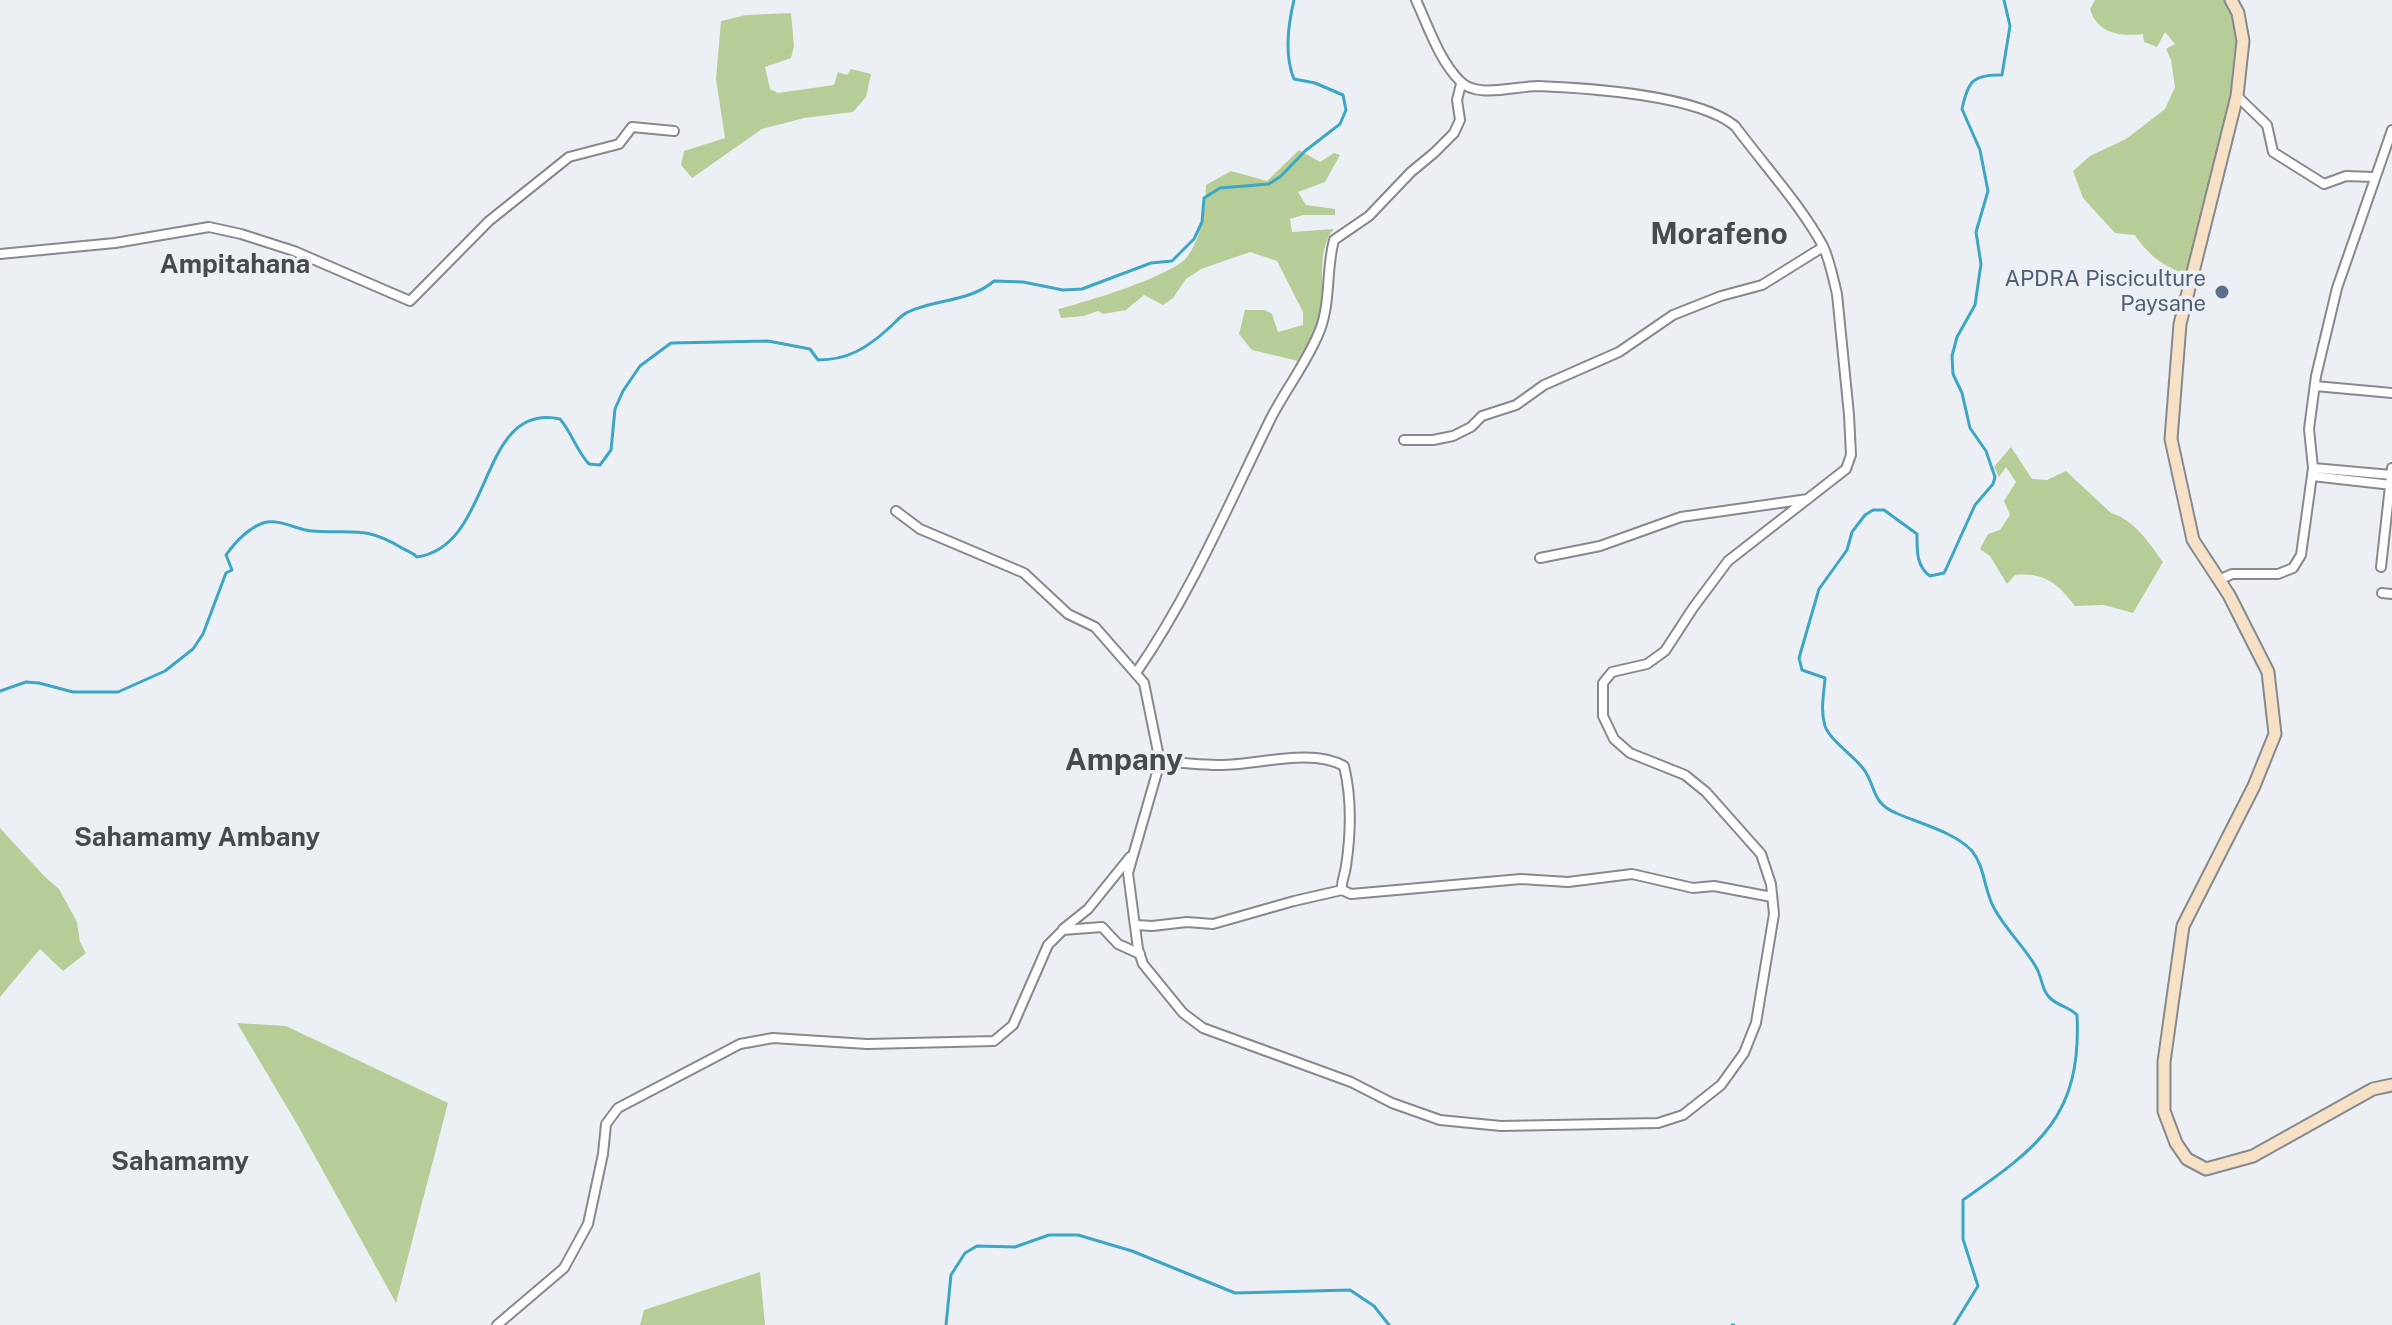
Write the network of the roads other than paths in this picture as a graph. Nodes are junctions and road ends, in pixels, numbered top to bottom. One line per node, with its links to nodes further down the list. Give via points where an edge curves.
1 (1416, 0): 3 (street)
2 (2231, 0): 4 (street, via 2243,41)
3 (1461, 84): 8 (street, via 1479,90 1537,86 1645,96 1723,117); 21 (street, via 1460,120 1454,133 1369,216 1334,240 1320,329 1169,626)
4 (2237, 96): 7 (street, via 2267,125 2273,152 2324,184 2346,176); 20 (street, via 2180,324 2171,439 2193,540)
5 (2392, 130): 7 (street)
6 (674, 131): 9 (street, via 632,127 619,144 569,157 489,221 410,301 294,251 209,227)
7 (2374, 177): 10 (street, via 2337,288)
8 (1823, 247): 12 (street, via 1762,285 1673,315 1619,352 1544,385 1516,405 1482,416 1453,436); 16 (street, via 1837,294 1851,455 1846,469)
9 (0, 254)
10 (2315, 386): 11 (street); 14 (street, via 2309,429)
11 (2392, 393)
12 (1404, 440)
13 (2392, 468): 15 (street)
14 (2313, 472): 15 (street); 20 (street, via 2301,555 2293,568)
15 (2391, 480): 19 (street)
16 (1811, 499): 18 (street, via 1681,517 1600,546); 25 (street, via 1728,561 1665,651 1647,664 1612,672 1603,683 1603,716 1614,739 1630,753 1685,775 1706,792 1761,854)
17 (896, 511): 21 (street, via 920,529 1024,573 1068,614 1095,627)
18 (1540, 558)
19 (2381, 567)
20 (2219, 580): 29 (street, via 2268,672 2275,734 2183,926 2164,1062 2164,1111 2187,1159 2206,1169 2253,1156 2373,1089)
21 (1136, 673): 22 (street, via 1144,683)
22 (1160, 762): 23 (street); 24 (street, via 1219,765 1289,757 1344,766 1351,820)
23 (1133, 853): 26 (street, via 1128,873); 27 (street, via 1088,909)
24 (1342, 890): 25 (street, via 1351,894 1632,874); 26 (street, via 1213,924)
25 (1772, 897): 28 (street, via 1774,914 1756,1023 1744,1053 1721,1085 1683,1115 1658,1123 1501,1126 1440,1120 1203,1028 1183,1013)
26 (1136, 925): 28 (street)
27 (1063, 930): 28 (street, via 1102,927 1118,944); 30 (street, via 1048,945 1013,1025 994,1041 867,1044 773,1038 740,1044 618,1108 606,1124 591,1210 564,1268)
28 (1140, 954)
29 (2392, 1085)
30 (497, 1325)

